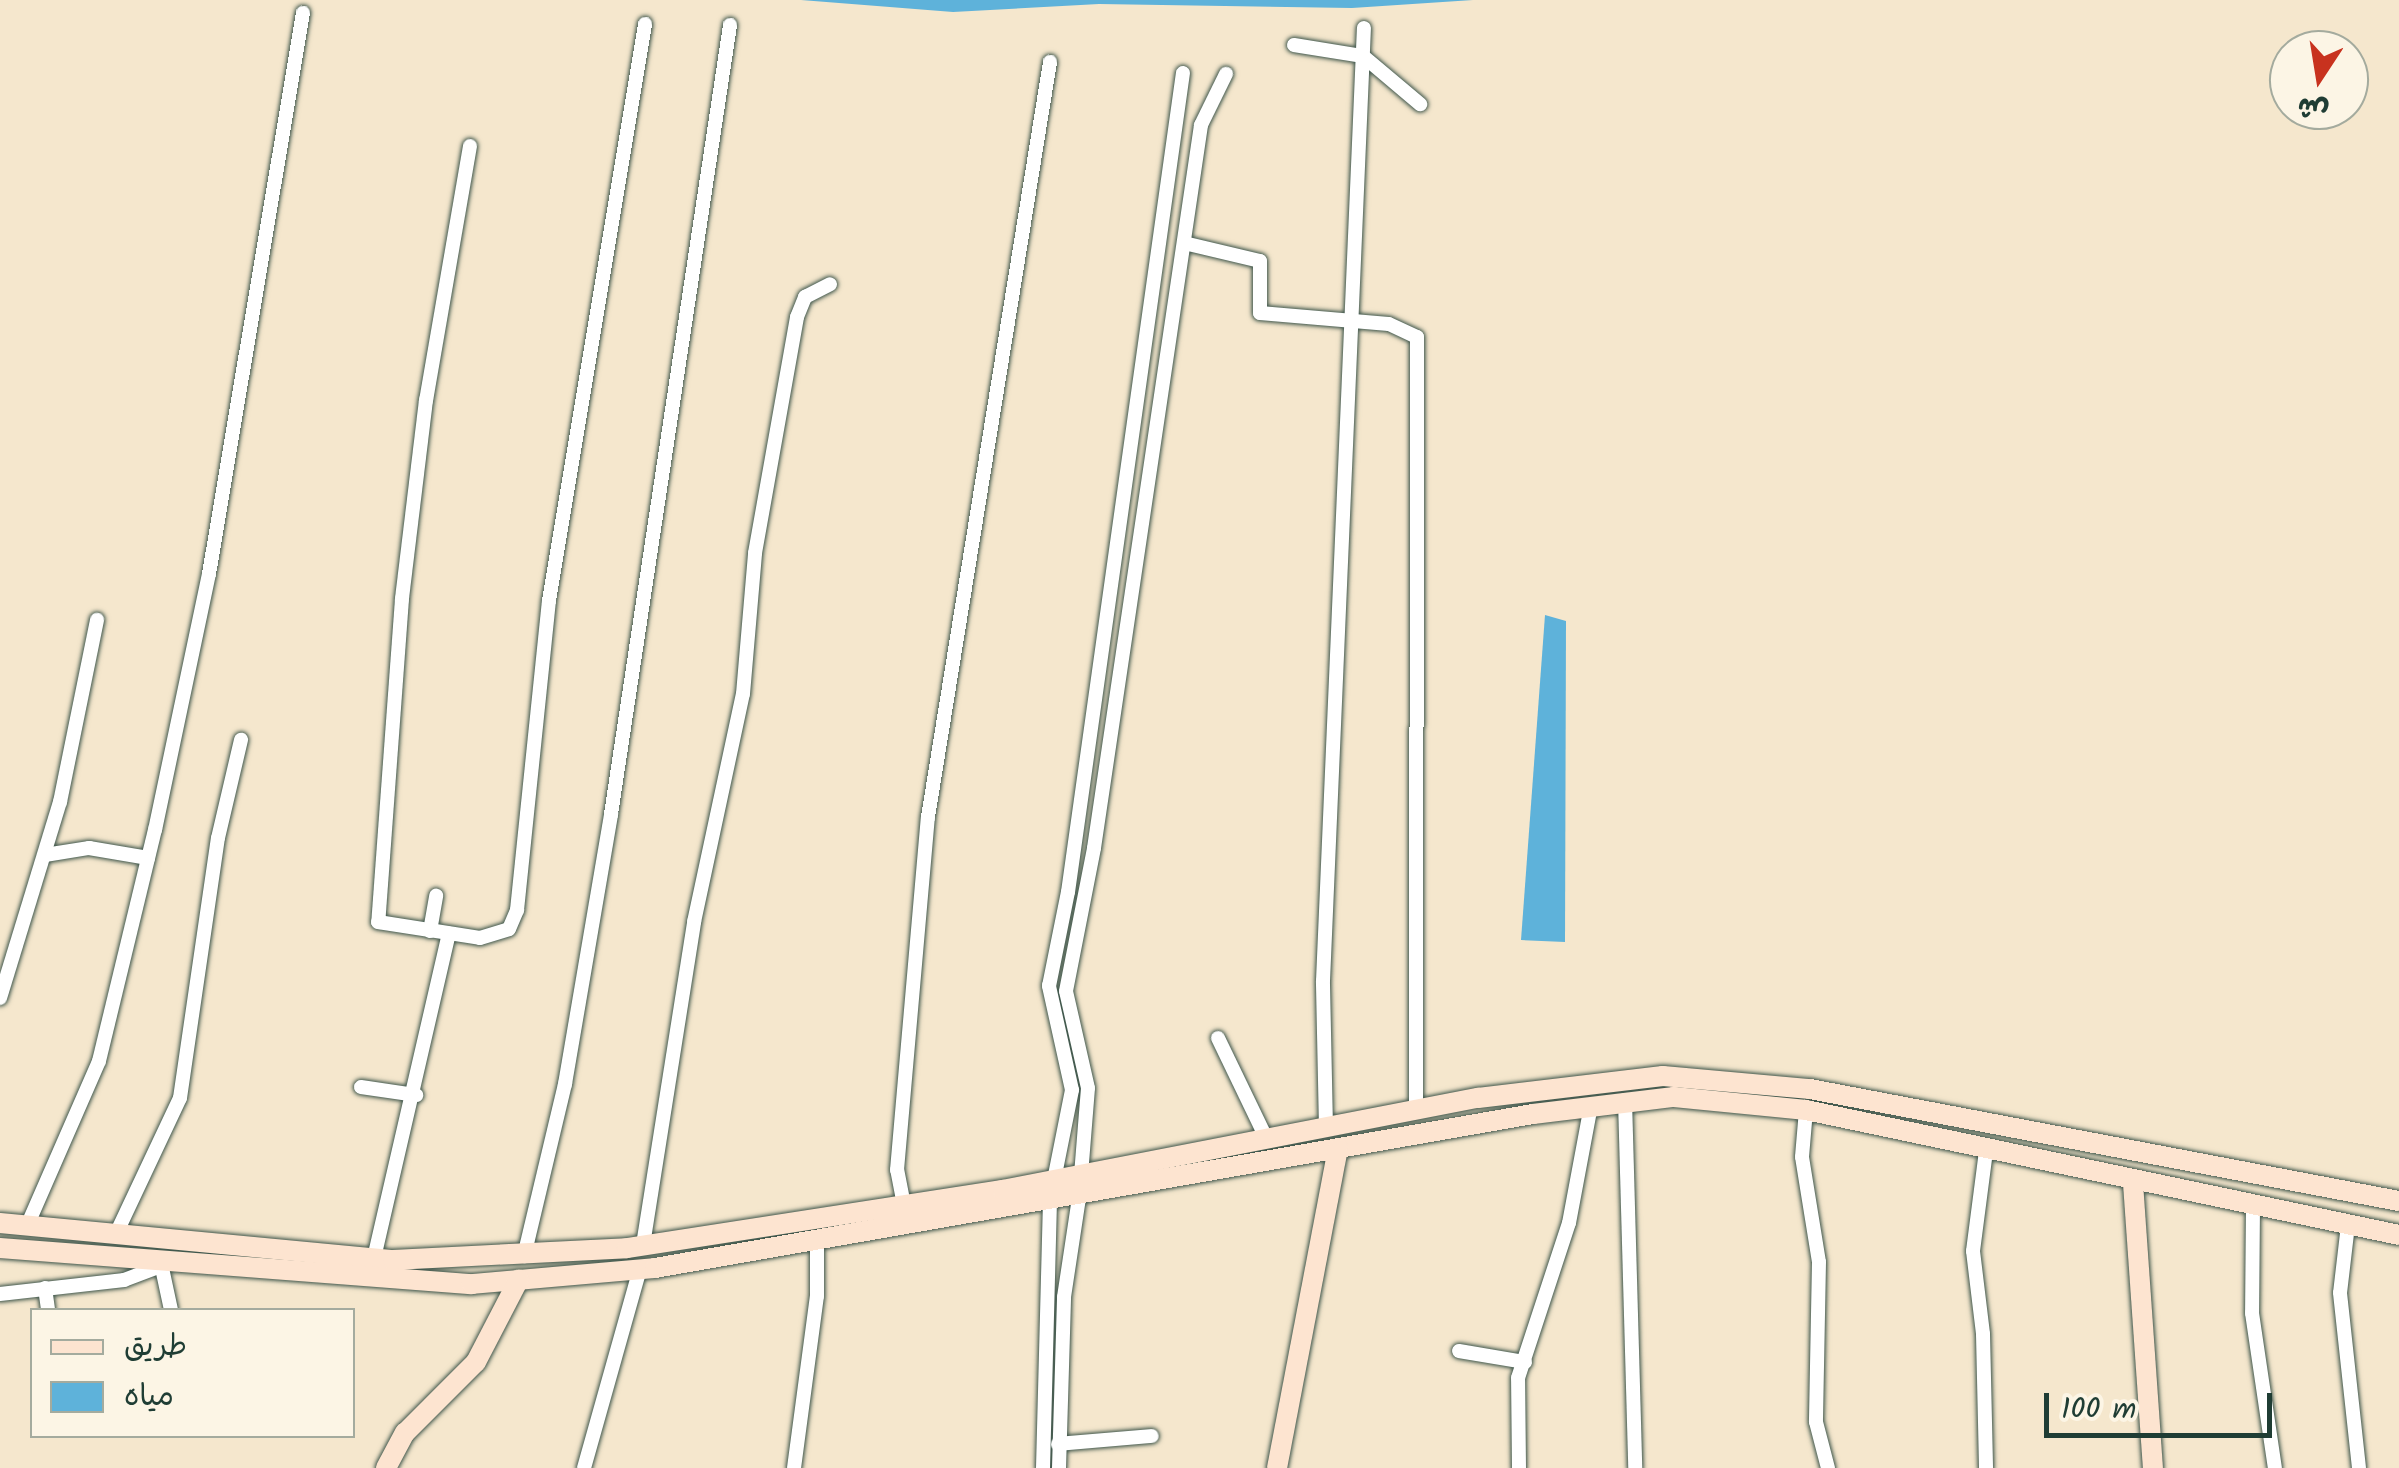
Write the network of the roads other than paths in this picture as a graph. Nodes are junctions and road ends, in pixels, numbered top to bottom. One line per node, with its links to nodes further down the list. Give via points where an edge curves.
1 (303, 13): 18 (street, via 209,574)
2 (645, 24): 21 (street, via 548,601 518,910 509,929 496,935)
3 (730, 25): 53 (street, via 608,834 565,1084)
4 (1364, 28): 6 (street)
5 (1294, 45): 6 (street)
6 (1364, 56): 10 (street); 14 (street)
7 (1050, 62): 43 (street, via 928,818)
8 (1184, 73): 37 (street, via 1068,892 1049,986 1072,1090)
9 (1226, 74): 12 (street, via 1201,125)
10 (1420, 104)
11 (470, 146): 20 (street, via 426,400 402,599 378,922)
12 (1184, 243): 14 (street, via 1260,261 1260,313); 36 (street, via 1094,848 1066,992 1088,1088)
13 (830, 284): 51 (street, via 804,297 797,317 756,553 743,694 694,922)
14 (1354, 321): 29 (street, via 1389,324 1417,337); 30 (street, via 1323,981)
15 (97, 620): 17 (street)
16 (241, 740): 47 (street, via 218,838 180,1098)
17 (45, 856): 18 (street, via 89,848); 22 (street)
18 (148, 858): 46 (street, via 99,1061)
19 (436, 896): 20 (street)
20 (430, 931): 21 (street)
21 (449, 934): 25 (street)
22 (0, 998)
23 (1218, 1038): 32 (street)
24 (361, 1087): 25 (street)
25 (416, 1095): 54 (street)
26 (1624, 1100): 27 (main road); 28 (main road, via 1674,1097); 74 (street)
27 (1591, 1106): 33 (main road); 64 (street, via 1580,1184)
28 (1806, 1110): 34 (main road); 75 (street, via 1802,1157 1819,1262 1816,1422)
29 (1416, 1111): 30 (main road); 31 (main road, via 1604,1079 1727,1078)
30 (1326, 1128): 32 (main road)
31 (2078, 1138): 35 (main road); 40 (main road)
32 (1267, 1140): 36 (main road)
33 (1338, 1149): 39 (main road); 72 (main road)
34 (1986, 1150): 35 (main road); 76 (street, via 1973,1251 1983,1334)
35 (2072, 1170): 38 (main road)
36 (1082, 1175): 37 (main road)
37 (1054, 1180): 43 (main road)
38 (2133, 1183): 42 (main road); 77 (main road)
39 (1079, 1198): 41 (main road); 66 (street, via 1066,1283)
40 (2399, 1202)
41 (1050, 1203): 43 (main road); 70 (street)
42 (2252, 1206): 45 (main road); 78 (street, via 2252,1313)
43 (892, 1214): 49 (main road); 51 (main road)
44 (0, 1223): 46 (main road)
45 (2348, 1225): 48 (main road); 79 (street, via 2340,1293)
46 (27, 1226): 47 (main road)
47 (116, 1234): 50 (main road)
48 (2399, 1235)
49 (817, 1241): 57 (main road); 69 (street, via 817,1296)
50 (244, 1246): 54 (main road); 56 (main road)
51 (642, 1246): 53 (main road)
52 (0, 1248): 55 (main road)
53 (524, 1256): 54 (main road)
54 (374, 1258)
55 (166, 1266): 56 (main road); 59 (street, via 124,1280); 62 (street)
56 (243, 1269): 58 (main road, via 472,1284)
57 (640, 1269): 58 (main road); 68 (street)
58 (519, 1279): 67 (main road, via 476,1362 405,1432)
59 (46, 1288): 60 (street); 61 (street)
60 (0, 1294)
61 (48, 1308)
62 (171, 1308)
63 (1459, 1351): 64 (street)
64 (1525, 1362): 73 (street, via 1518,1378)
65 (1152, 1436): 66 (street)
66 (1058, 1444): 71 (street)
67 (386, 1468)
68 (584, 1468)
69 (794, 1468)
70 (1043, 1468)
71 (1059, 1468)
72 (1277, 1468)
73 (1518, 1468)
74 (1635, 1468)
75 (1828, 1468)
76 (1986, 1468)
77 (2153, 1468)
78 (2275, 1468)
79 (2359, 1468)

